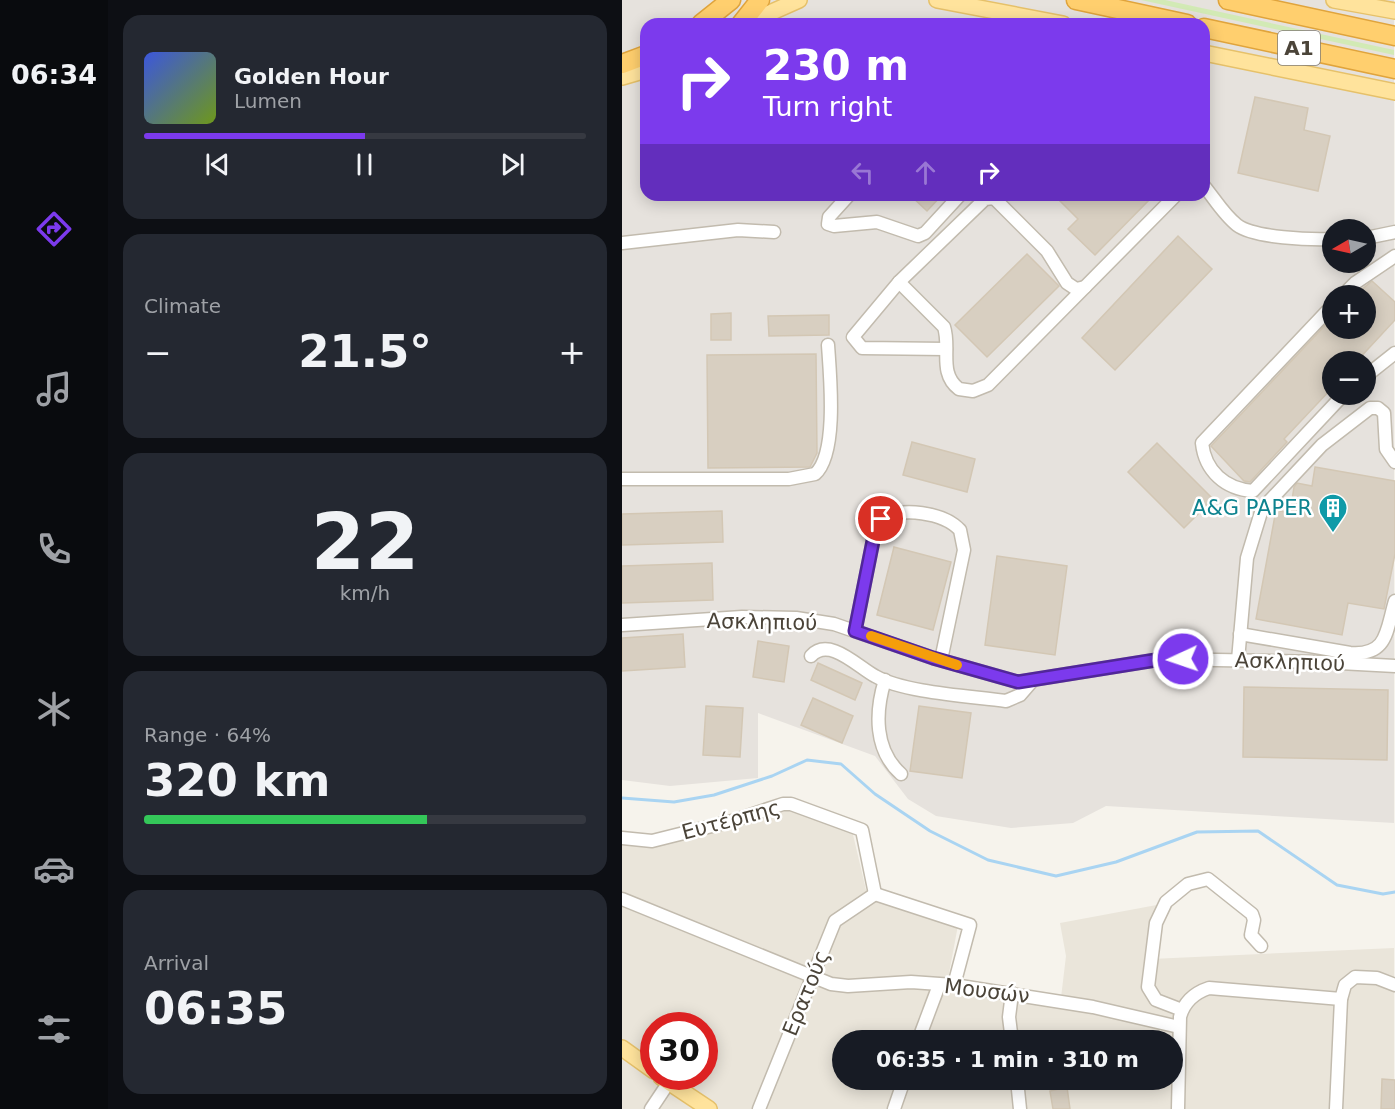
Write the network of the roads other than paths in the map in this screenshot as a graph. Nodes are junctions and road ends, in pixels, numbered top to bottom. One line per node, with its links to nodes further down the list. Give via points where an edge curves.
1 (731, 0): 9 (highway)
2 (760, 0): 10 (highway)
3 (799, 0): 11 (main road)
4 (937, 0): 12 (main road)
5 (1076, 0): 13 (highway)
6 (1228, 0): 15 (highway, Α1)
7 (1334, 0): 8 (main road)
8 (1394, 11)
9 (708, 18)
10 (747, 18)
11 (757, 18)
12 (1032, 18)
13 (1159, 18)
14 (1210, 29): 19 (highway, Α1)
15 (1394, 36)
16 (1210, 54): 22 (main road)
17 (640, 57): 18 (highway)
18 (622, 64)
19 (1394, 69)
20 (640, 72): 21 (main road)
21 (622, 77)
22 (1394, 92)
23 (1210, 193): 32 (street, via 1243,229)
24 (844, 201): 25 (street, via 829,217 828,224 877,222 919,236)
25 (954, 201)
26 (980, 201): 35 (street)
27 (995, 201): 37 (street, via 1046,251 1067,283 1076,289)
28 (1170, 201): 37 (street)
29 (774, 232): 33 (street, via 738,230)
30 (1394, 232): 31 (street)
31 (1376, 236)
32 (1322, 238)
33 (622, 243)
34 (1394, 256): 36 (street)
35 (899, 282): 40 (street, via 944,327); 40 (street, via 854,333 854,341 862,348)
36 (1353, 285)
37 (1085, 287): 40 (street, via 985,388 967,391 954,385 947,372)
38 (1322, 317): 43 (street, via 1202,443 1208,465 1224,483 1253,491)
39 (828, 345): 45 (street, via 826,459 815,474 789,478)
40 (946, 348)
41 (1394, 353): 42 (street)
42 (1376, 368)
43 (1334, 405)
44 (1394, 462): 49 (street, via 1386,449 1384,413 1369,408 1322,446 1262,509 1247,558)
45 (622, 479)
46 (1394, 601): 50 (street, via 1384,640 1373,652 1350,653)
47 (622, 625): 48 (street, Ασκληπιού, via 796,618)
48 (855, 631): 52 (street, Ασκληπιού); 52 (street, via 876,526 881,519 900,513 947,519 960,530 964,550)
49 (1240, 634): 50 (street); 53 (street)
50 (1261, 638): 54 (street)
51 (811, 656): 56 (street, via 820,650 835,651)
52 (940, 660): 57 (street, Ασκληπιού, via 1018,682)
53 (1238, 660): 54 (street, Ασκληπιού); 57 (street, Ασκληπιού, via 1162,659)
54 (1258, 660): 55 (street, Ασκληπιού)
55 (1394, 666)
56 (885, 680): 57 (street, via 1006,701 1020,695); 58 (street, via 879,713 882,749 890,765)
57 (1033, 680)
58 (901, 774)
59 (622, 838): 60 (street, Ευτέρπης, via 652,840 791,804 862,830)
60 (875, 894): 63 (street, Ερατούς, via 835,921); 65 (street, via 970,926)
61 (622, 899): 63 (street, Μουσών)
62 (1261, 946): 69 (street, via 1251,935 1252,914 1213,882 1195,881 1176,892 1158,916 1148,987 1156,1000)
63 (813, 978): 64 (street, Μουσών, via 848,986 911,982); 81 (street, Ερατούς)
64 (939, 985): 65 (street, Μουσών); 71 (street)
65 (954, 985): 67 (street, Μουσών)
66 (1394, 985): 68 (street, via 1377,978 1355,977 1345,985)
67 (1012, 993): 70 (street, Μουσών); 72 (street)
68 (1341, 999): 69 (street, via 1208,988 1195,993); 85 (street)
69 (1182, 1010): 70 (street)
70 (1179, 1027): 84 (street)
71 (922, 1030)
72 (1011, 1030)
73 (622, 1048): 74 (main road)
74 (640, 1061)
75 (660, 1090): 79 (street)
76 (680, 1090): 80 (main road)
77 (901, 1090): 82 (street)
78 (1018, 1090): 83 (street)
79 (651, 1109)
80 (709, 1109)
81 (759, 1109)
82 (894, 1109)
83 (1020, 1109)
84 (1178, 1109)
85 (1336, 1109)

